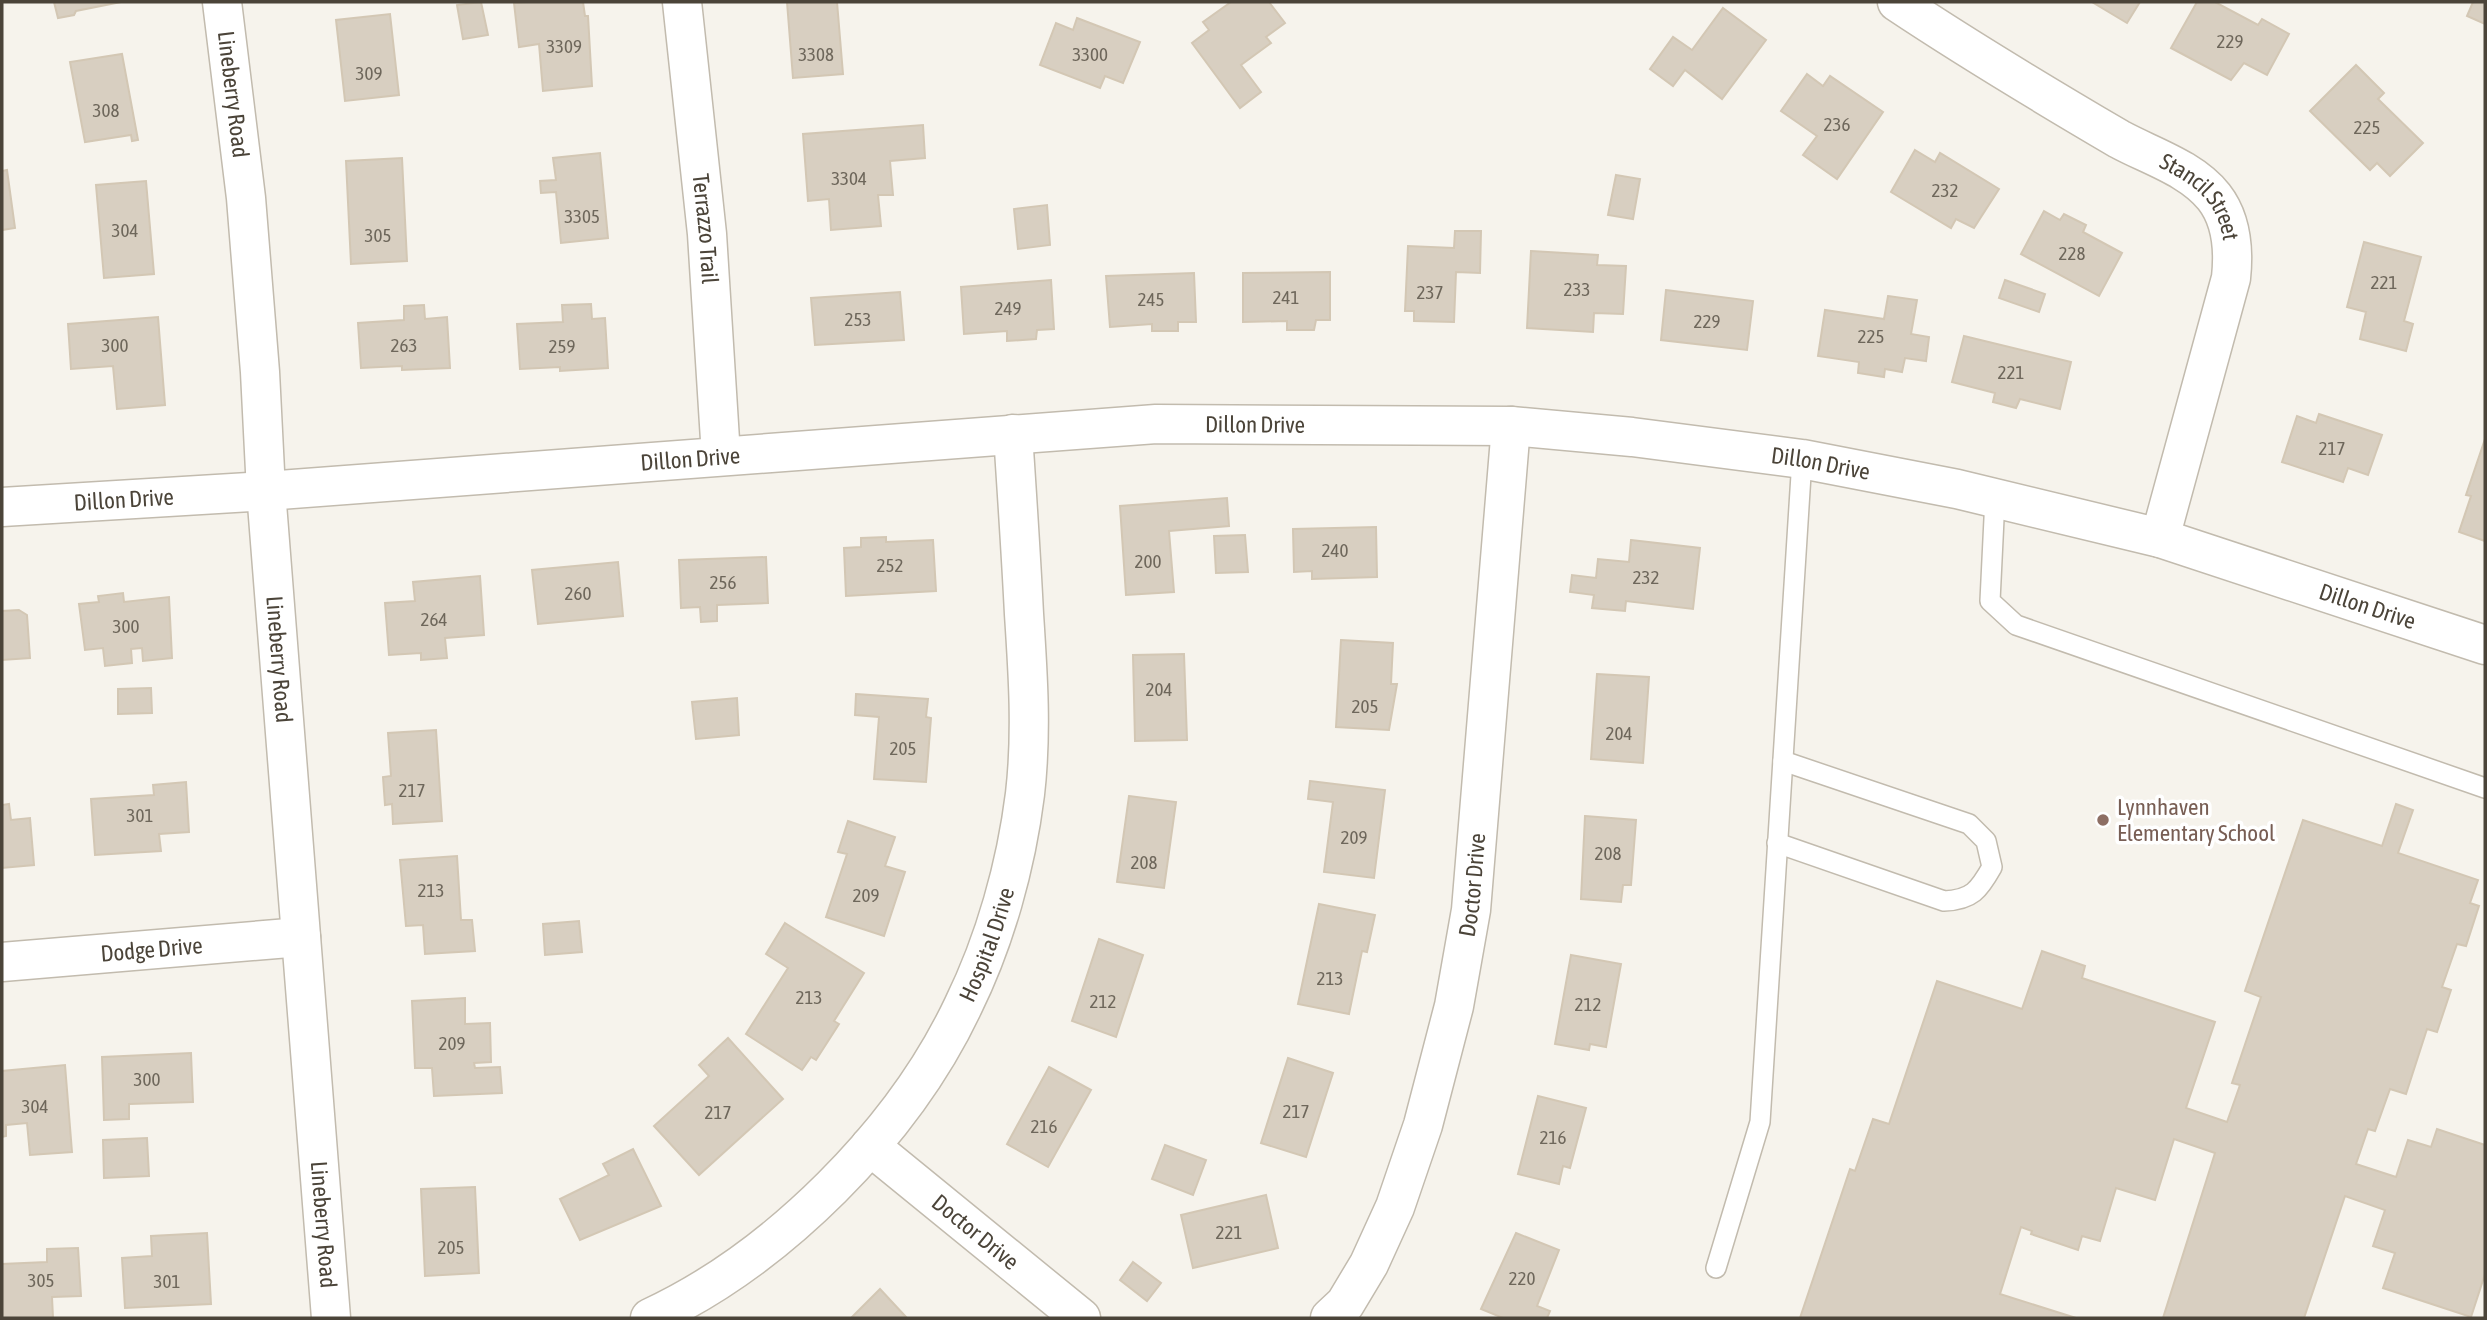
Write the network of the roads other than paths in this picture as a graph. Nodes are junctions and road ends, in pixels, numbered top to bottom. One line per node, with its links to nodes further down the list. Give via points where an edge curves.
1 (222, 2): 8 (street, Lineberry Road, via 246,198)
2 (682, 2): 6 (street, Terrazzo Trail, via 707,234)
3 (1897, 2): 11 (street, Stancil Street, via 2121,140 2192,176 2214,197 2228,224 2234,254 2231,278)
4 (1511, 426): 5 (street, Dillon Drive, via 1156,424); 7 (street, Dillon Drive, via 1632,436); 23 (street, Doctor Drive, via 1471,910 1454,1006 1423,1125 1395,1207 1369,1264 1345,1304)
5 (1013, 434): 6 (street, Dillon Drive); 18 (street, Hospital Drive, via 1030,710 1025,793 1013,859 992,937 963,1007 926,1073)
6 (721, 456): 8 (street, Dillon Drive)
7 (1802, 459): 9 (street, Dillon Drive); 13 (lane)
8 (266, 491): 10 (street, Dillon Drive); 16 (street, Lineberry Road)
9 (1995, 498): 11 (street, Dillon Drive); 14 (lane, via 1990,601 2016,625)
10 (2, 507)
11 (2160, 538): 12 (street, Dillon Drive)
12 (2485, 645)
13 (1783, 761): 15 (lane); 15 (lane, via 1969,824 1986,841 1992,867 1980,889 1959,901 1944,901)
14 (2485, 788)
15 (1777, 843): 19 (lane, via 1759,1122)
16 (301, 937): 17 (street, Dodge Drive); 20 (street, Lineberry Road)
17 (2, 962)
18 (870, 1146): 21 (street, Hospital Drive, via 805,1213 737,1268); 22 (street, Doctor Drive)
19 (1716, 1268)
20 (331, 1318)
21 (650, 1318)
22 (1081, 1318)
23 (1330, 1318)

